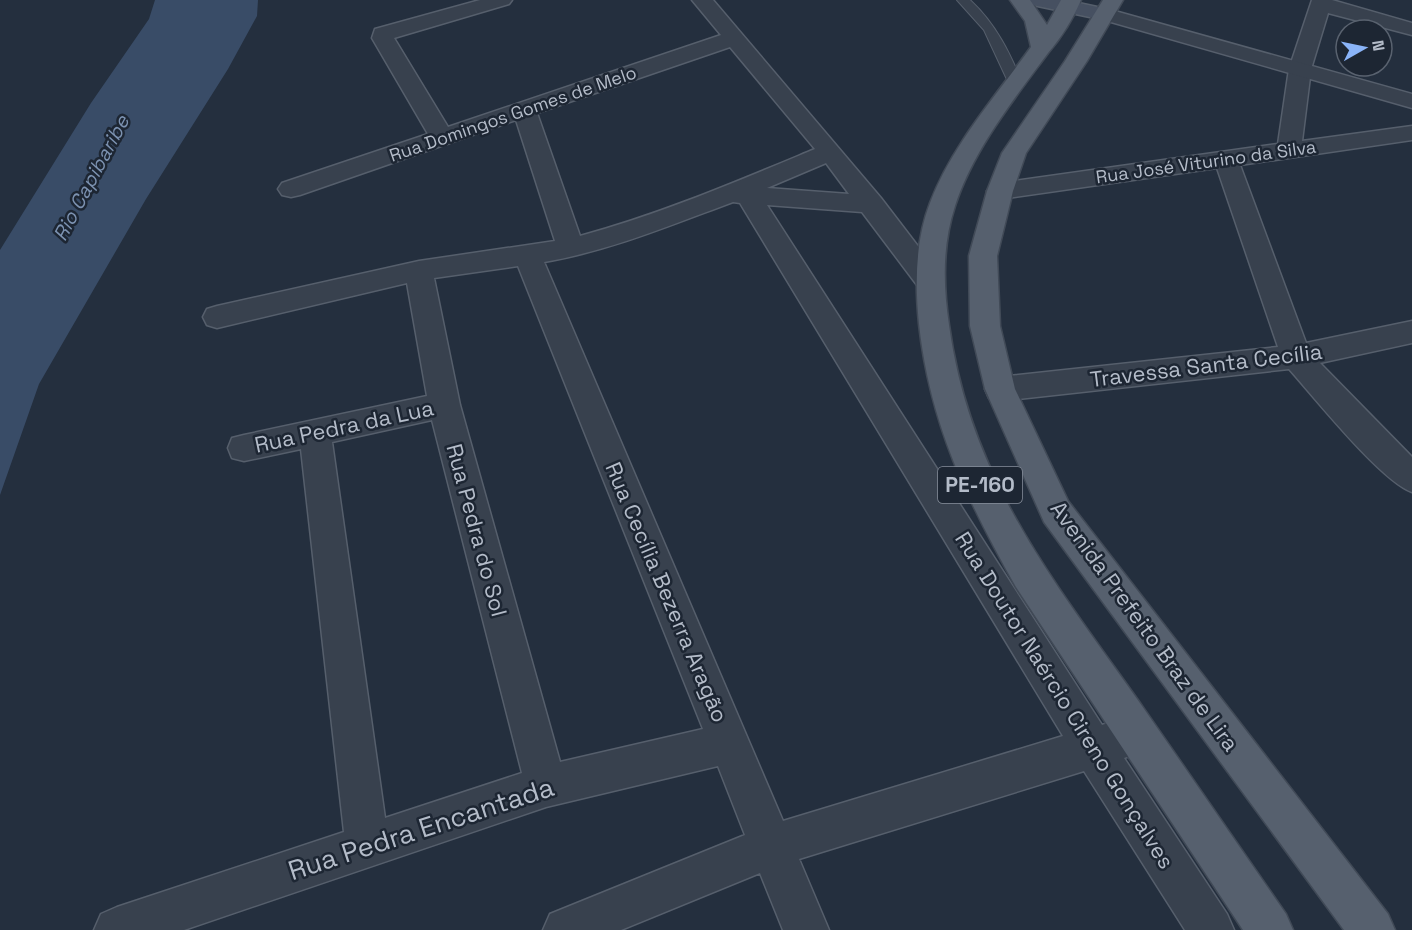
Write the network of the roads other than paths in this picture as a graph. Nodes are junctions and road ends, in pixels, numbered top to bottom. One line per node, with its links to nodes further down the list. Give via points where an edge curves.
1 (502, 0): 17 (street, via 383,34)
2 (702, 0): 10 (street)
3 (963, 0): 13 (lane, via 996,36)
4 (1020, 0): 11 (main road, via 1035,21)
5 (1035, 0): 7 (main road)
6 (1321, 2): 9 (street); 12 (street)
7 (1072, 3): 8 (main road); 11 (main road, PE-160)
8 (1108, 7): 12 (street); 22 (main road, Avenida Prefeito Braz de Lira / PE-160, via 1014,153)
9 (1412, 29)
10 (734, 38): 15 (street, Rua Domingos Gomes de Melo); 19 (street)
11 (1042, 48): 13 (main road, PE-160)
12 (1300, 69): 14 (street); 18 (street)
13 (1016, 85): 28 (main road, PE-160, via 978,136 950,185 935,229)
14 (1412, 101)
15 (524, 109): 17 (street, Rua Domingos Gomes de Melo); 25 (street)
16 (1412, 133): 18 (street, Rua José Viturino da Silva)
17 (442, 138): 21 (street, Rua Domingos Gomes de Melo)
18 (1289, 150): 20 (street, Rua José Viturino da Silva)
19 (830, 152): 23 (street); 24 (street)
20 (1226, 159): 22 (street, Rua José Viturino da Silva); 31 (street)
21 (291, 189)
22 (1000, 191): 32 (main road, Avenida Prefeito Braz de Lira / PE-160, via 983,256 985,326)
23 (740, 194): 24 (street); 25 (street); 39 (street, Rua Doutor Naércio Cireno Gonçalves)
24 (872, 204): 28 (street)
25 (570, 248): 26 (street)
26 (527, 254): 27 (street); 38 (street, Rua Cecília Bezerra Aragão)
27 (419, 271): 29 (street); 33 (street, Rua Pedra do Sol)
28 (930, 282): 37 (main road, PE-160, via 934,348 951,416 991,512 1057,618)
29 (218, 317)
30 (1412, 332): 31 (street, Travessa Santa Cecília)
31 (1296, 357): 32 (street, Travessa Santa Cecília); 36 (street)
32 (1000, 389): 48 (main road, Avenida Prefeito Braz de Lira / PE-160, via 1056,511)
33 (444, 405): 34 (street, Rua Pedra da Lua); 40 (street, Rua Pedra do Sol)
34 (315, 433): 35 (street, Rua Pedra da Lua); 41 (street)
35 (244, 448)
36 (1412, 478)
37 (1137, 734): 39 (street); 47 (main road, PE-160)
38 (730, 743): 40 (street, Rua Pedra Encantada); 42 (street, Rua Cecília Bezerra Aragão)
39 (1093, 748): 42 (street); 46 (street, Rua Doutor Naércio Cireno Gonçalves)
40 (546, 786): 41 (street, Rua Pedra Encantada)
41 (367, 846): 43 (street, Rua Pedra Encantada)
42 (772, 846): 44 (street); 45 (street, Rua Cecília Bezerra Aragão)
43 (117, 930)
44 (566, 930)
45 (806, 930)
46 (1211, 930)
47 (1270, 930)
48 (1372, 930)

